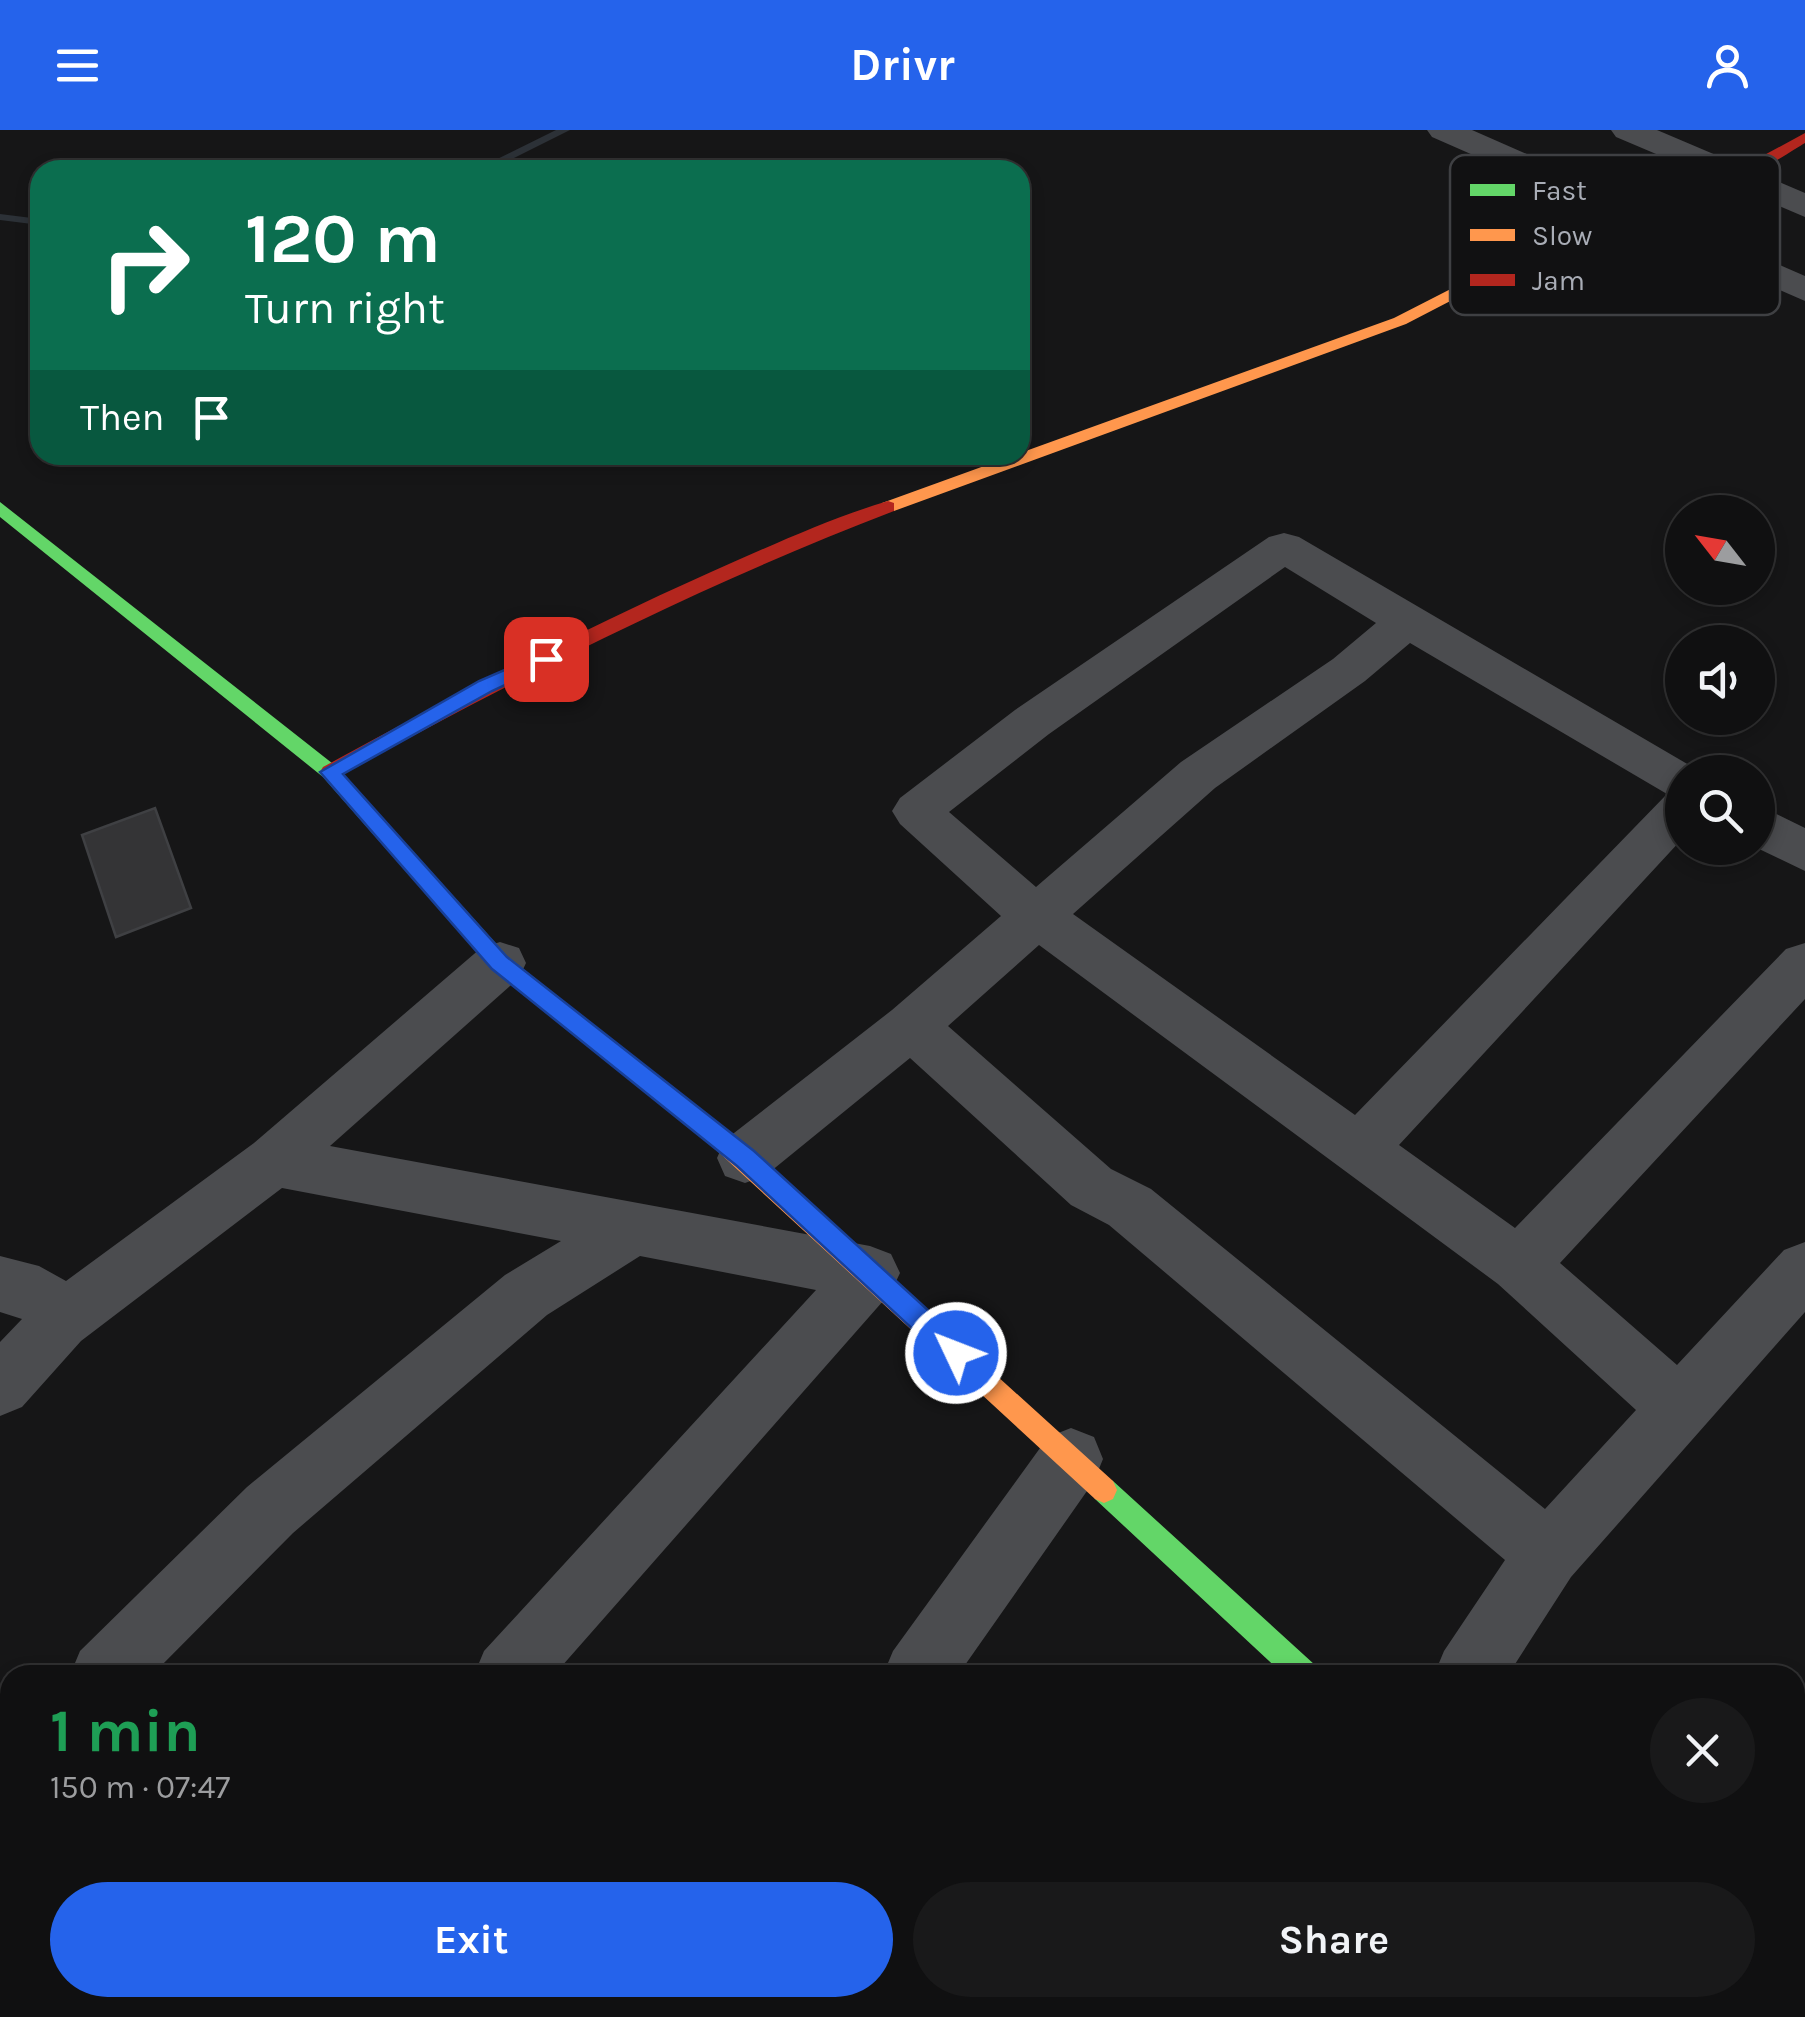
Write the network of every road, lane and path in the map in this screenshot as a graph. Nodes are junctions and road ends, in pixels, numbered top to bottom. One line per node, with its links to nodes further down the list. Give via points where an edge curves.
1 (1444, 130): 4 (street)
2 (1628, 130): 5 (street)
3 (1805, 137): 6 (street)
4 (1500, 155)
5 (1687, 155)
6 (1775, 155)
7 (1780, 195): 8 (street)
8 (1805, 206)
9 (1780, 279): 10 (street)
10 (1805, 290)
11 (1450, 295): 12 (street, via 1400,320)
12 (1030, 455)
13 (1003, 465): 17 (street, via 800,539 486,686)
14 (0, 508): 17 (street)
15 (1407, 621): 16 (street); 21 (street, via 1349,670 1198,775); 21 (street, via 1284,548 1032,722 917,811)
16 (1665, 771)
17 (330, 772): 22 (street)
18 (1665, 826): 25 (street)
19 (1775, 834): 20 (street)
20 (1805, 852)
21 (1034, 914): 24 (street); 25 (street)
22 (500, 963): 26 (street); 27 (street)
23 (1805, 964): 29 (street)
24 (911, 1026): 26 (street); 37 (street, via 1091,1186 1130,1206)
25 (1358, 1150): 29 (street)
26 (746, 1158): 31 (street)
27 (274, 1161): 28 (street); 33 (street)
28 (634, 1228): 31 (street); 38 (street, via 526,1295 286,1497)
29 (1519, 1265): 35 (street)
30 (1805, 1269): 35 (street)
31 (870, 1273): 36 (street); 39 (street)
32 (0, 1284): 33 (street, via 39,1294)
33 (60, 1320): 34 (street)
34 (0, 1386)
35 (1682, 1410): 37 (street)
36 (1071, 1459): 40 (street); 41 (street)
37 (1548, 1554): 42 (street)
38 (114, 1665)
39 (517, 1665)
40 (924, 1665)
41 (1294, 1665)
42 (1475, 1665)

